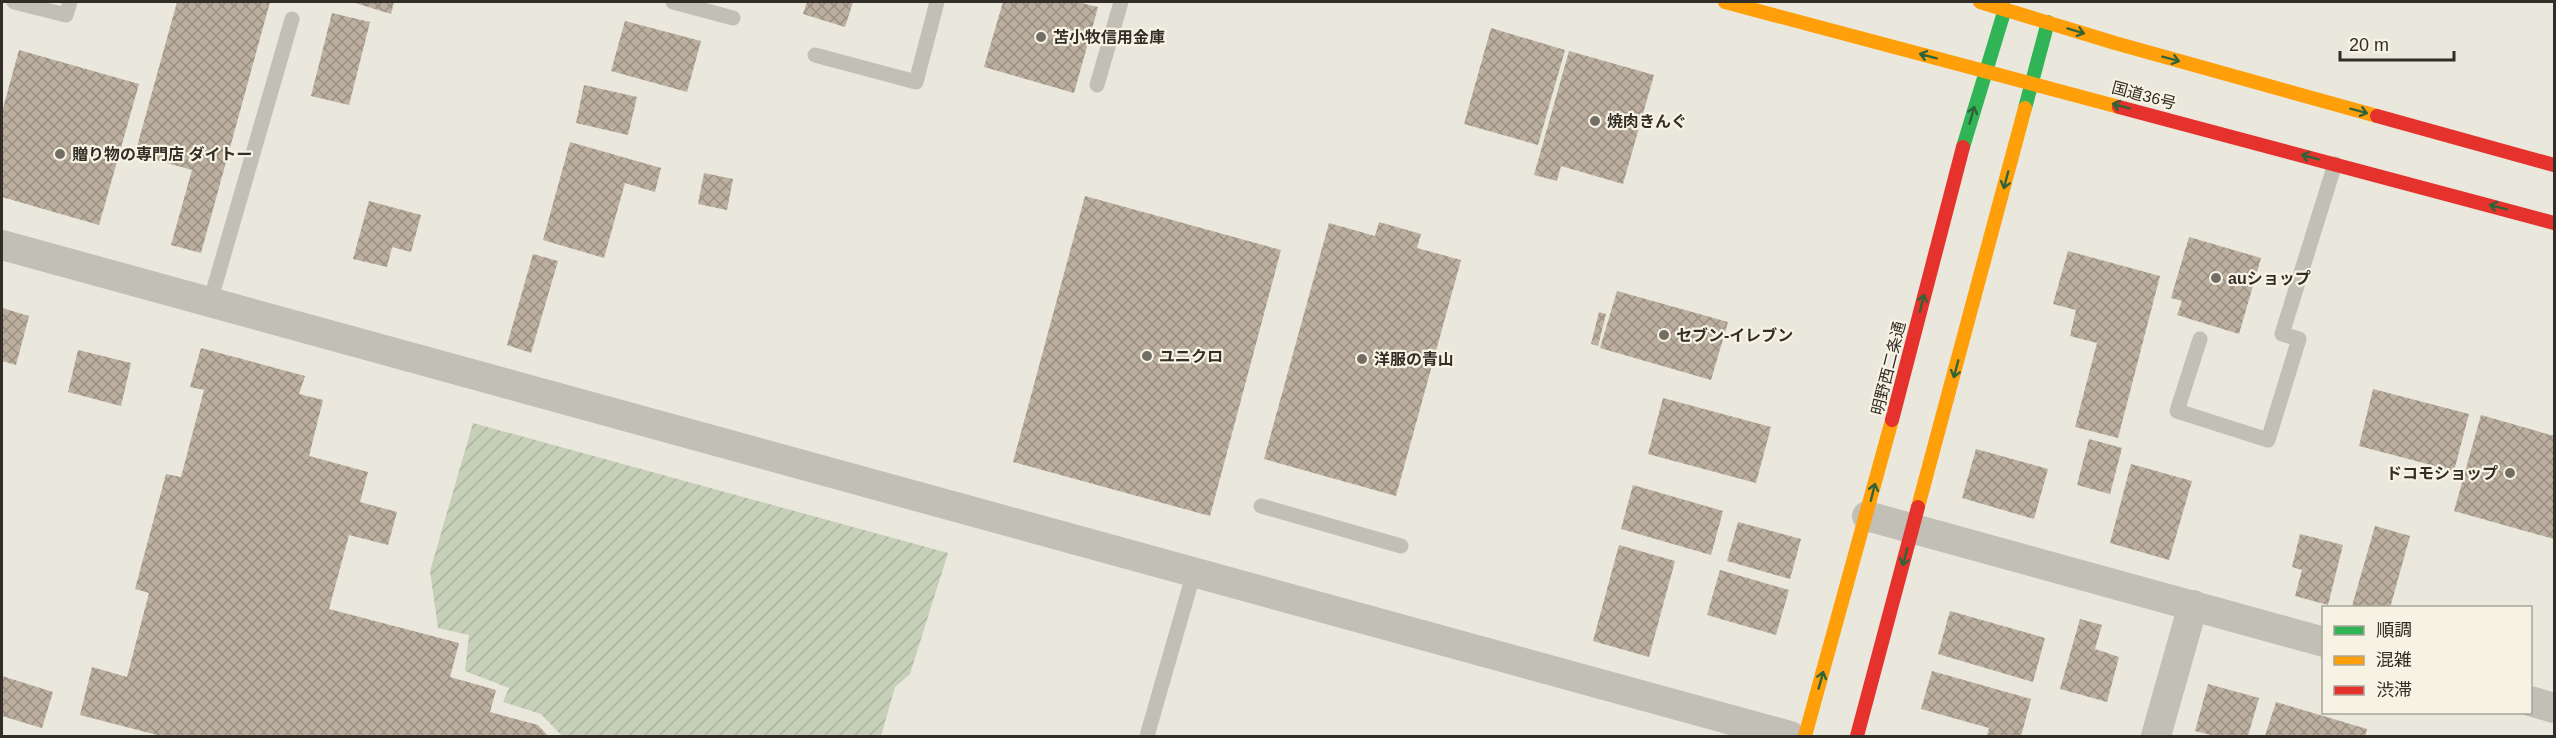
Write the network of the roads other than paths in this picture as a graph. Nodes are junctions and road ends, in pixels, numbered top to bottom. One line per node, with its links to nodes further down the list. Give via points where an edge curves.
1 (14, 2): 2 (lane, via 66,15)
2 (70, 2)
3 (673, 2): 10 (lane)
4 (937, 2): 12 (lane, via 916,82)
5 (1121, 2): 15 (lane)
6 (1725, 2): 13 (main road, 国道36号, one-way to 6)
7 (1980, 2): 8 (main road)
8 (2006, 5): 9 (main road); 13 (main road, 明野西二条通)
9 (2049, 17): 14 (main road); 17 (main road, one-way to 17, via 2127,47)
10 (733, 18)
11 (292, 19): 20 (lane)
12 (815, 55)
13 (1984, 72): 14 (main road, 国道36号); 23 (main road, 明野西二条通, one-way to 13)
14 (2032, 83): 16 (main road, 国道36号, one-way to 14); 24 (main road, one-way to 24)
15 (1097, 85)
16 (2336, 164): 18 (main road, 国道36号, one-way to 16); 21 (lane, via 2282,334 2299,339 2268,440 2177,411)
17 (2554, 165)
18 (2554, 222)
19 (2, 245): 20 (street)
20 (210, 302): 26 (street)
21 (2199, 339)
22 (1261, 506): 25 (lane)
23 (1867, 516): 24 (street); 33 (main road, 明野西二条通, one-way to 23)
24 (1913, 529): 27 (street); 34 (main road, one-way to 34)
25 (1401, 546)
26 (1194, 572): 31 (lane); 32 (street)
27 (2193, 605): 28 (street); 35 (street)
28 (2322, 641)
29 (2532, 702): 30 (street)
30 (2554, 708)
31 (1147, 736)
32 (1790, 736)
33 (1805, 736)
34 (1857, 736)
35 (2156, 736)

